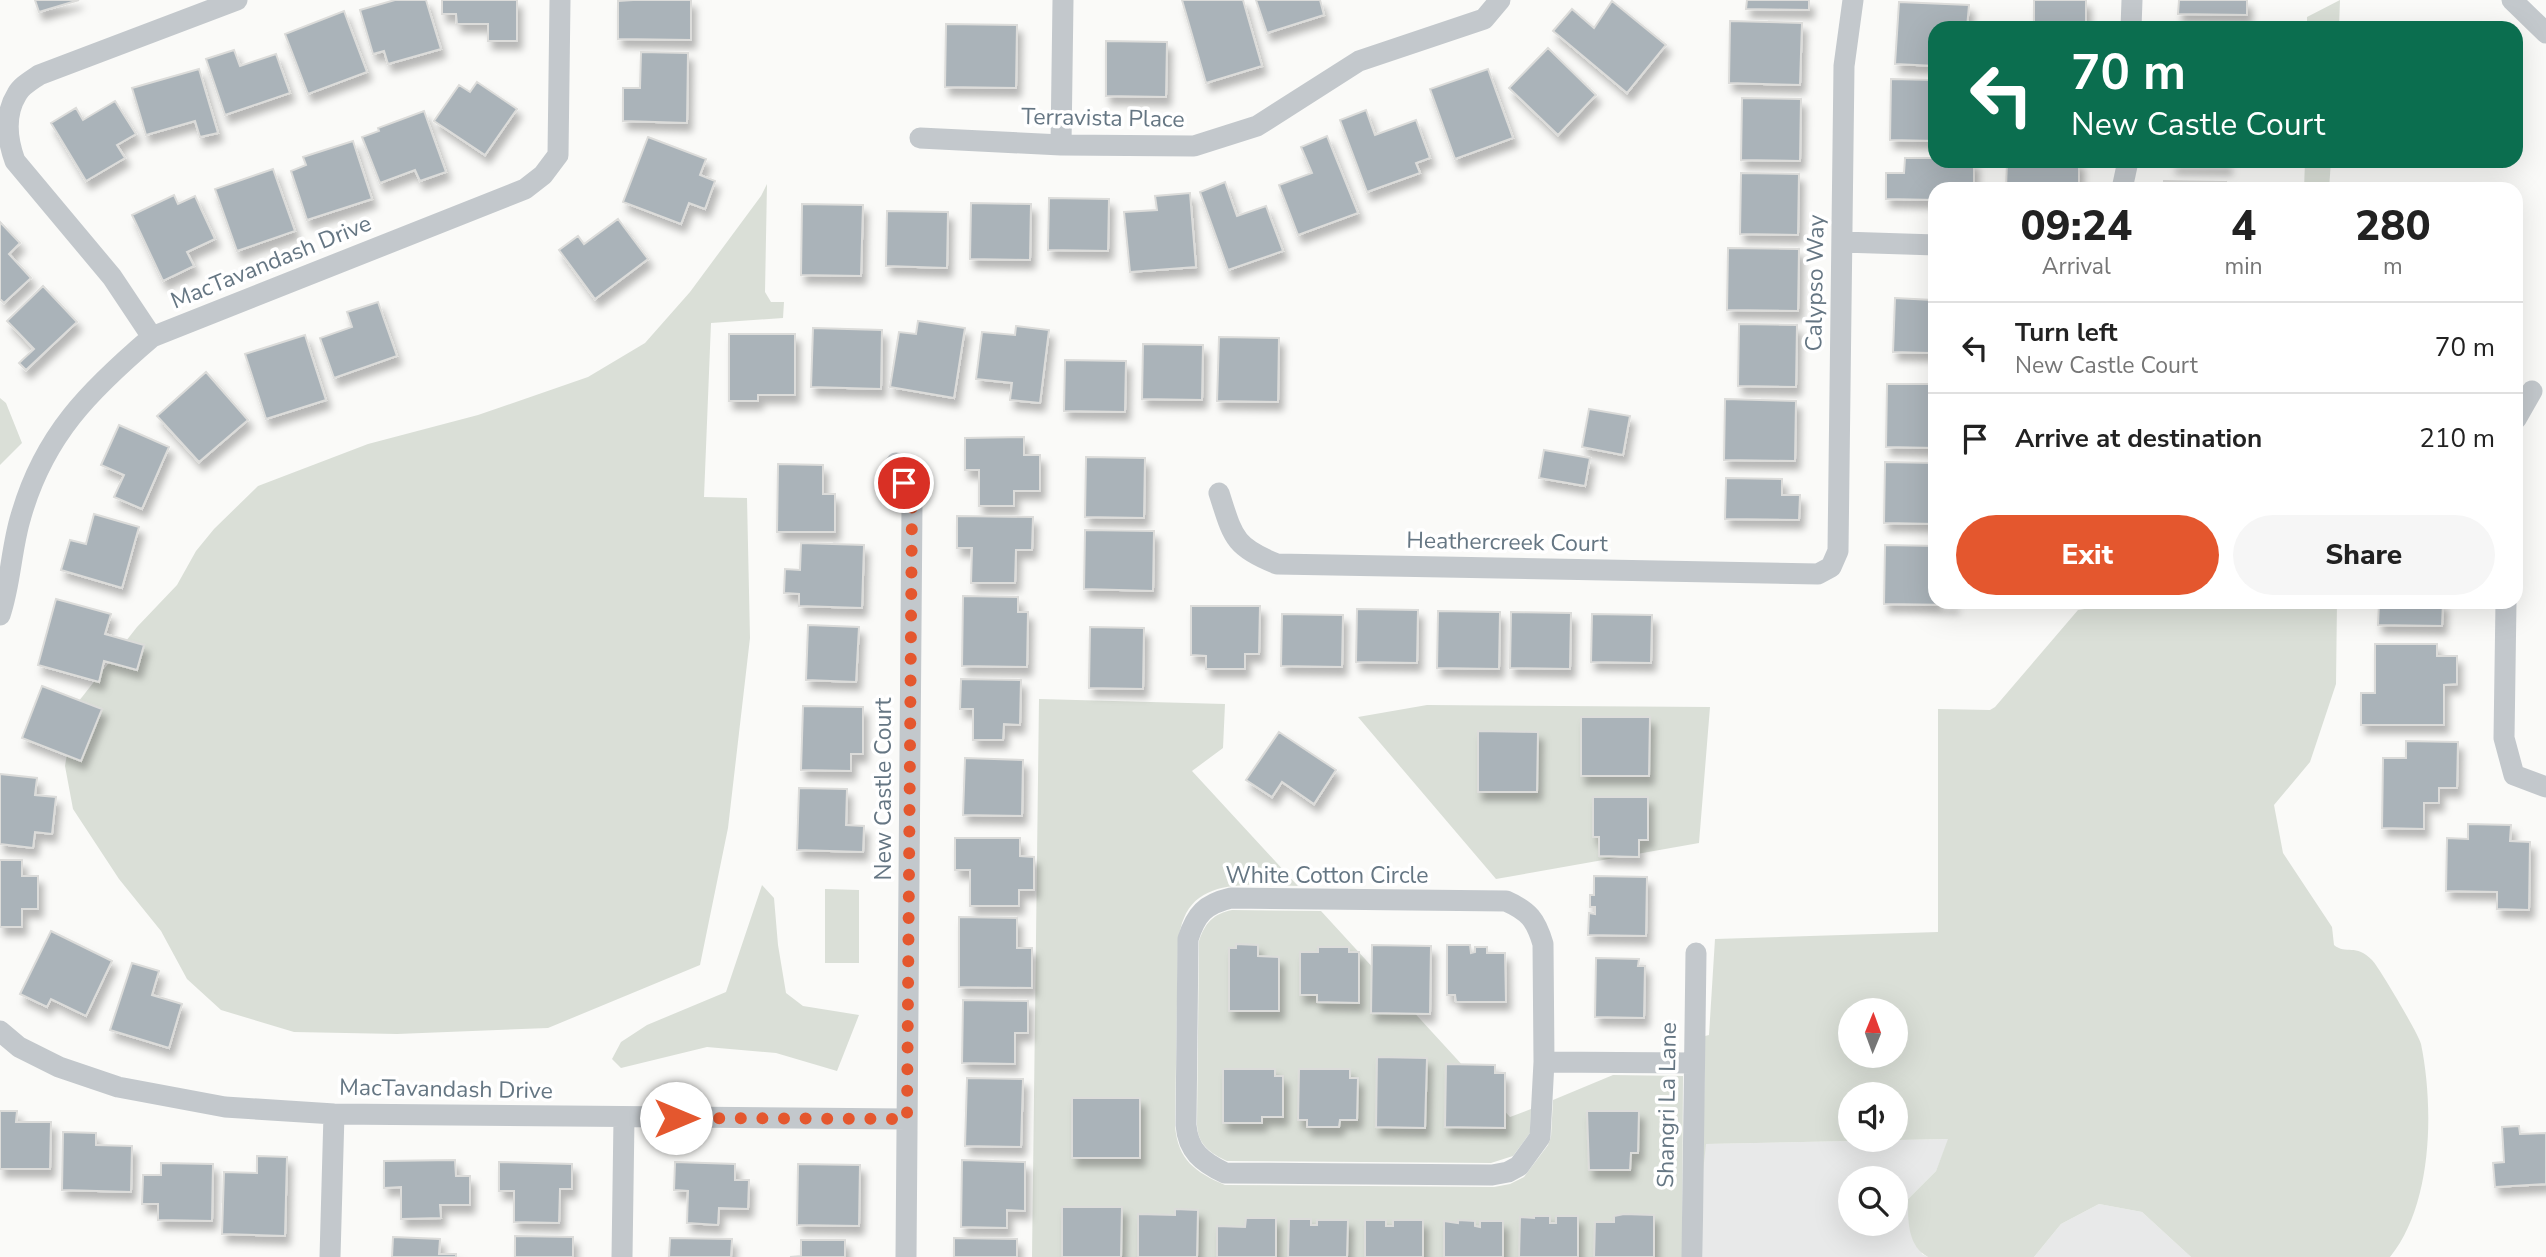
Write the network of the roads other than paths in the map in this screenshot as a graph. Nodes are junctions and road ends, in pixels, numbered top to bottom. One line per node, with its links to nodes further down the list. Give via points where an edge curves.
1 (237, 0): 14 (street, via 39,75 18,92 9,115 7,140 15,161 112,277)
2 (560, 0): 14 (street, MacTavandash Drive, via 558,155 543,175 525,189)
3 (1063, 0): 11 (street)
4 (1500, 0): 11 (street, Terravista Place, via 1484,19 1359,61 1257,126 1194,146)
5 (1853, 0): 12 (street, Calypso Way, via 1844,66)
6 (2132, 0): 8 (street)
7 (2512, 0): 9 (street)
8 (2132, 21)
9 (2546, 33)
10 (920, 138): 11 (street, Terravista Place)
11 (1061, 145)
12 (1842, 242): 13 (street); 19 (street, Calypso Way, via 1838,551)
13 (1928, 245)
14 (152, 338): 21 (street, MacTavandash Drive, via 104,379 68,419 42,459 20,516)
15 (2532, 391): 16 (street)
16 (2523, 407)
17 (896, 463): 29 (street, New Castle Court, via 912,503)
18 (1219, 494): 19 (street, Heathercreek Court, via 1232,534 1251,555 1277,564 1818,574)
19 (1831, 567)
20 (2506, 609): 22 (street, via 2504,738 2514,775)
21 (0, 615)
22 (2546, 788)
23 (1696, 953): 26 (street, Shangri La Lane)
24 (0, 1031): 27 (street, MacTavandash Drive, via 19,1048 59,1067 118,1087 225,1107)
25 (1544, 1062): 25 (street, White Cotton Circle, via 1540,1137 1519,1166 1508,1172 1225,1173 1198,1157 1187,1140 1188,939 1194,920 1212,902 1231,898 1506,901 1529,914 1543,944); 26 (street)
26 (1694, 1063): 33 (street, Shangri La Lane)
27 (334, 1114): 28 (street, MacTavandash Drive); 30 (street)
28 (624, 1118): 29 (street, MacTavandash Drive); 31 (street)
29 (907, 1119): 32 (street, New Castle Court)
30 (330, 1257)
31 (622, 1257)
32 (906, 1257)
33 (1692, 1257)

